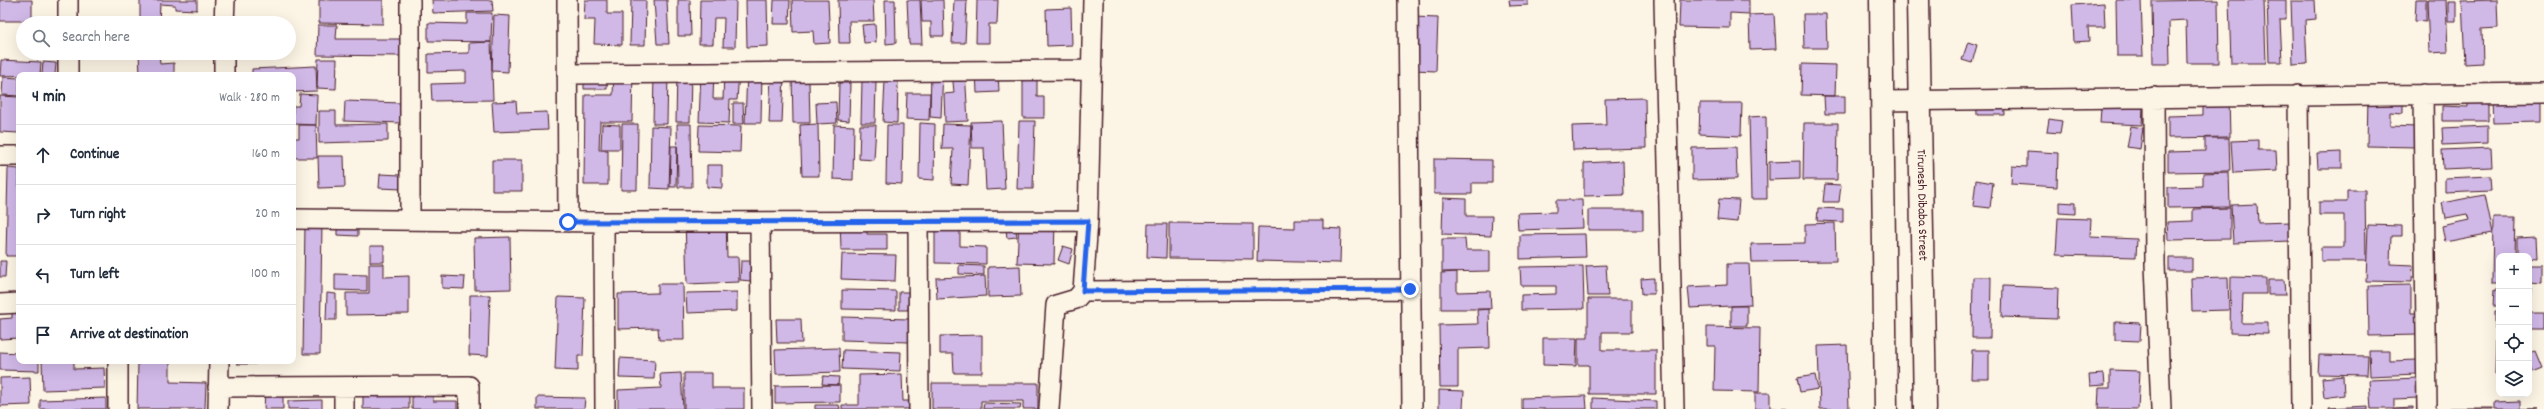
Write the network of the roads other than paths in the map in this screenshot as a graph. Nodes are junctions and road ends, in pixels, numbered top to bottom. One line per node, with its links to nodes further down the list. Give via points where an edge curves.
1 (68, 0): 10 (street)
2 (225, 0): 11 (street)
3 (410, 0): 27 (street)
4 (567, 0): 17 (street)
5 (1093, 0): 14 (street)
6 (1408, 0): 33 (street)
7 (1664, 0): 50 (street)
8 (1881, 0): 23 (street)
9 (1918, 0): 22 (street, Tirunesh Dibaba Street)
10 (68, 16)
11 (224, 16)
12 (68, 60): 15 (street)
13 (224, 60): 16 (street)
14 (1092, 70): 17 (street); 29 (street)
15 (68, 72)
16 (224, 72)
17 (567, 74): 30 (street)
18 (2544, 92): 19 (street)
19 (2424, 94): 20 (street); 55 (street)
20 (2298, 95): 21 (street); 54 (street)
21 (2154, 96): 22 (street); 53 (street, via 2155,264)
22 (1919, 99): 23 (street); 52 (street, Tirunesh Dibaba Street)
23 (1882, 101): 51 (street)
24 (0, 156): 25 (street)
25 (16, 156)
26 (296, 219): 27 (street)
27 (410, 220): 30 (street)
28 (918, 221): 29 (street); 32 (street); 47 (street)
29 (1088, 221): 34 (street)
30 (568, 222): 31 (street)
31 (604, 222): 32 (street); 45 (street)
32 (760, 222): 46 (street)
33 (1410, 289): 34 (street); 49 (street)
34 (1083, 291): 48 (street, via 1076,299 1056,305)
35 (0, 304): 36 (street)
36 (16, 304)
37 (118, 364): 41 (street)
38 (219, 364): 39 (street)
39 (218, 388): 40 (street); 42 (street)
40 (344, 388): 43 (street); 44 (street, via 468,386)
41 (118, 409)
42 (218, 409)
43 (344, 409)
44 (468, 409)
45 (605, 409)
46 (762, 409)
47 (919, 409)
48 (1049, 409)
49 (1412, 409)
50 (1674, 409)
51 (1886, 409)
52 (1925, 409)
53 (2161, 409)
54 (2301, 409)
55 (2427, 409)

